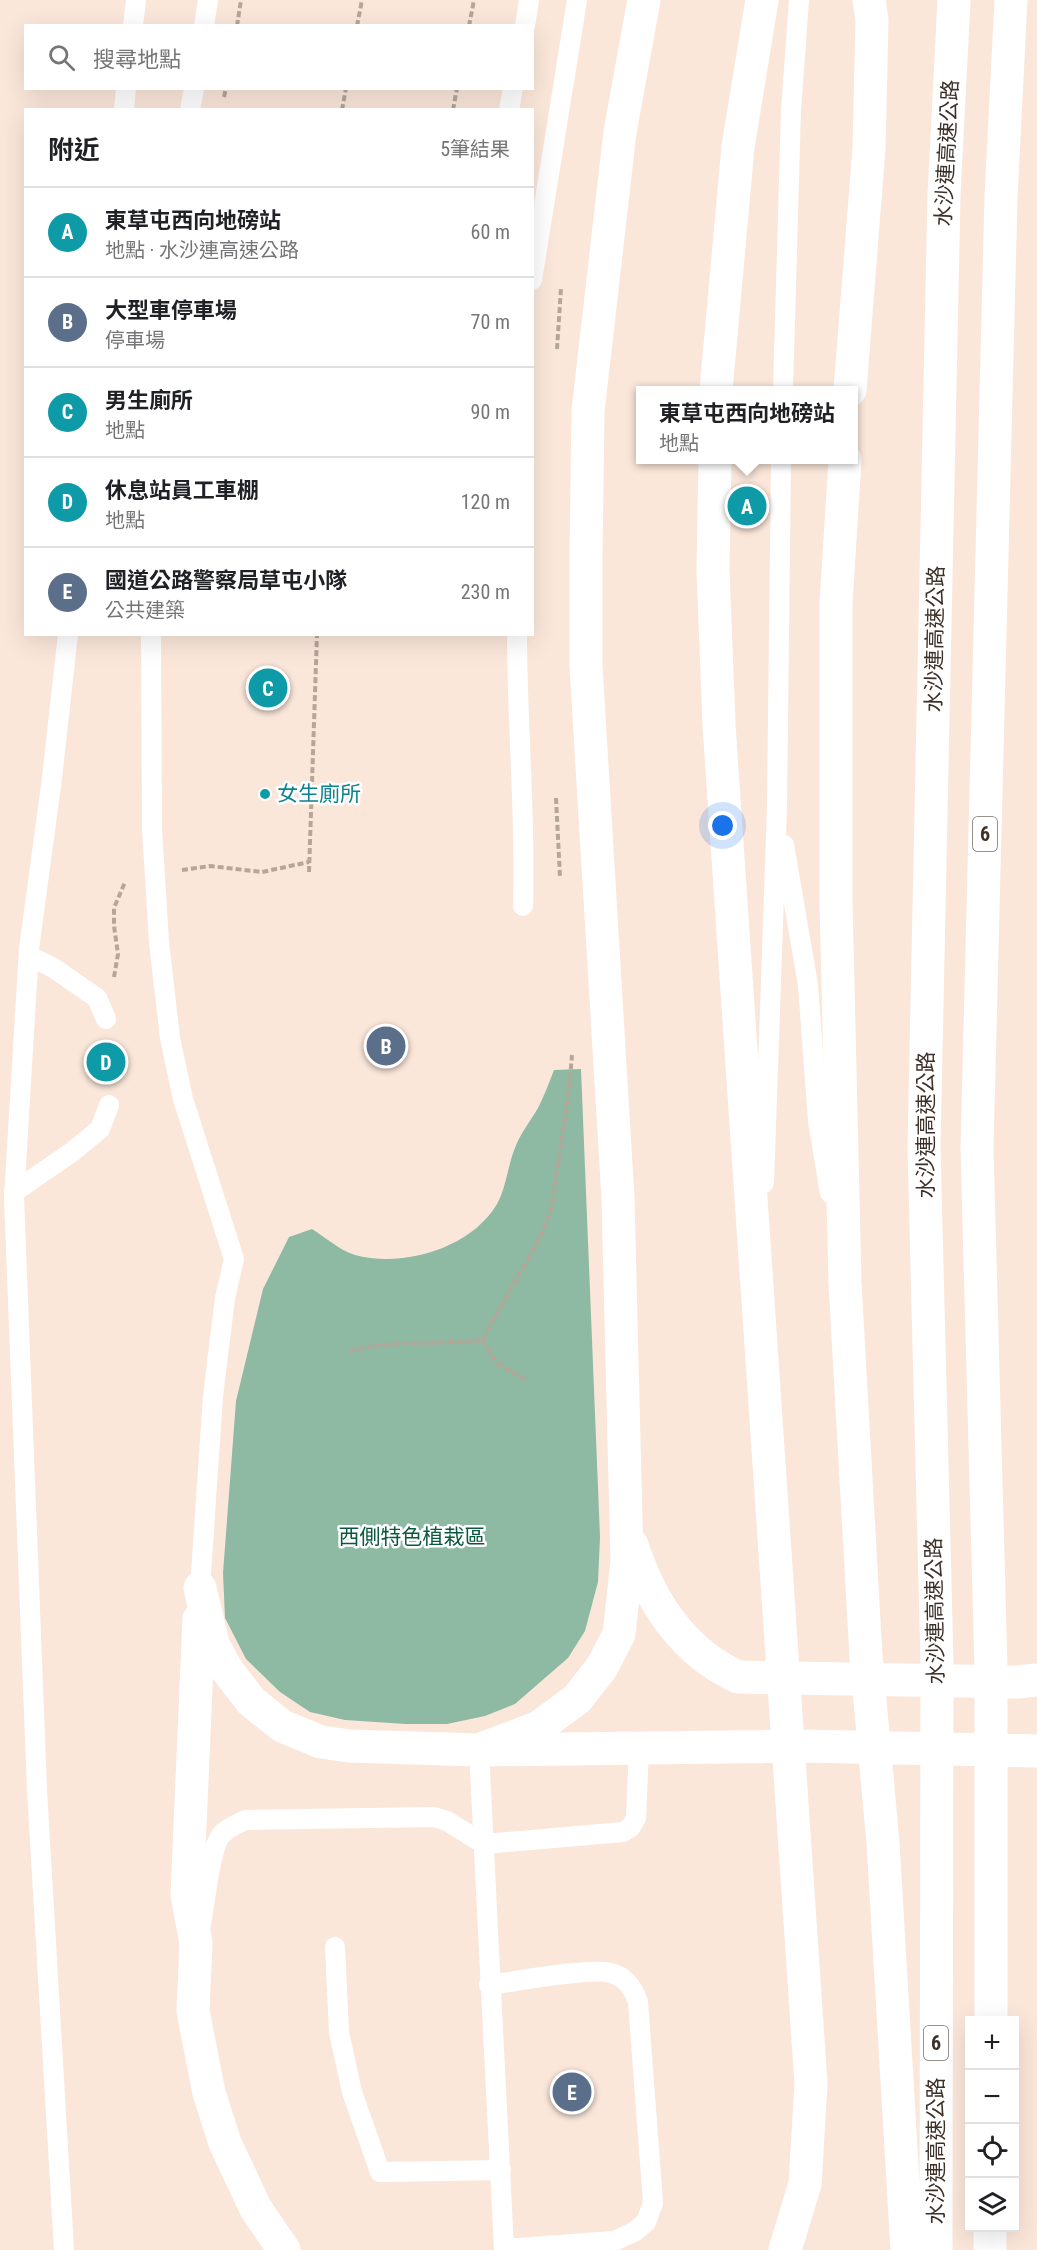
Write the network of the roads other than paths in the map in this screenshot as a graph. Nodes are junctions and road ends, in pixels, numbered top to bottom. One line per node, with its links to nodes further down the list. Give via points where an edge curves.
1 (136, 0): 11 (lane)
2 (208, 0): 12 (lane)
3 (529, 0): 13 (lane)
4 (577, 0): 20 (lane)
5 (644, 0): 38 (highway, via 620,132 588,411 586,553 586,666 618,1198)
6 (762, 0): 21 (highway, via 738,147)
7 (799, 0): 22 (lane, via 791,110)
8 (869, 0): 23 (highway, via 869,148)
9 (954, 0): 55 (highway, 水沙連高速公路 / 6, via 944,195 924,1147 937,1664)
10 (1011, 0): 48 (highway, 6, via 1001,197 977,1148 992,1669)
11 (133, 24)
12 (204, 24)
13 (525, 24)
14 (126, 90): 17 (lane)
15 (194, 90): 18 (lane)
16 (513, 90): 19 (lane)
17 (124, 108)
18 (190, 108)
19 (509, 108)
20 (534, 268)
21 (716, 386)
22 (783, 386)
23 (850, 386)
24 (715, 464): 37 (highway, via 713,570 719,725)
25 (780, 464): 30 (lane)
26 (845, 464): 36 (highway, via 836,603 836,901)
27 (68, 636): 32 (lane)
28 (151, 636): 39 (lane, via 152,829 170,1038 183,1099 234,1259 213,1396)
29 (517, 636): 31 (lane, via 517,722 525,842)
30 (777, 807): 36 (lane, via 808,985 818,1121); 37 (lane)
31 (523, 906)
32 (29, 956): 33 (lane, via 97,998); 35 (lane)
33 (106, 1019)
34 (109, 1105): 35 (lane, via 100,1128)
35 (14, 1192): 51 (lane, via 37,1778)
36 (845, 1283): 54 (highway)
37 (759, 1294): 53 (highway, via 811,2085 805,2184)
38 (627, 1529): 40 (highway, via 642,1577 669,1621 698,1652 738,1677); 42 (highway, via 619,1634 602,1667 577,1699 539,1727)
39 (200, 1588): 42 (highway, via 213,1644 227,1670 252,1701 282,1726 321,1742 349,1746); 45 (highway, via 187,1895)
40 (1037, 1680)
41 (639, 1748): 42 (highway); 43 (highway, via 803,1746); 44 (lane, via 636,1818 623,1832)
42 (479, 1750): 44 (lane)
43 (1037, 1751)
44 (484, 1844): 45 (lane, via 434,1817 245,1820 221,1835 214,1849); 47 (lane)
45 (196, 1943): 52 (highway, via 193,2011 209,2093 225,2143 256,2209)
46 (335, 1947): 49 (lane, via 339,2032 352,2092 380,2172)
47 (489, 1984): 49 (lane); 49 (lane, via 600,1971 623,1978 633,1989 638,2002 653,2202 646,2222 614,2241 504,2248)
48 (991, 2016)
49 (501, 2170)
50 (990, 2232): 56 (highway)
51 (64, 2250)
52 (284, 2250)
53 (785, 2250)
54 (907, 2250)
55 (936, 2250)
56 (990, 2250)

